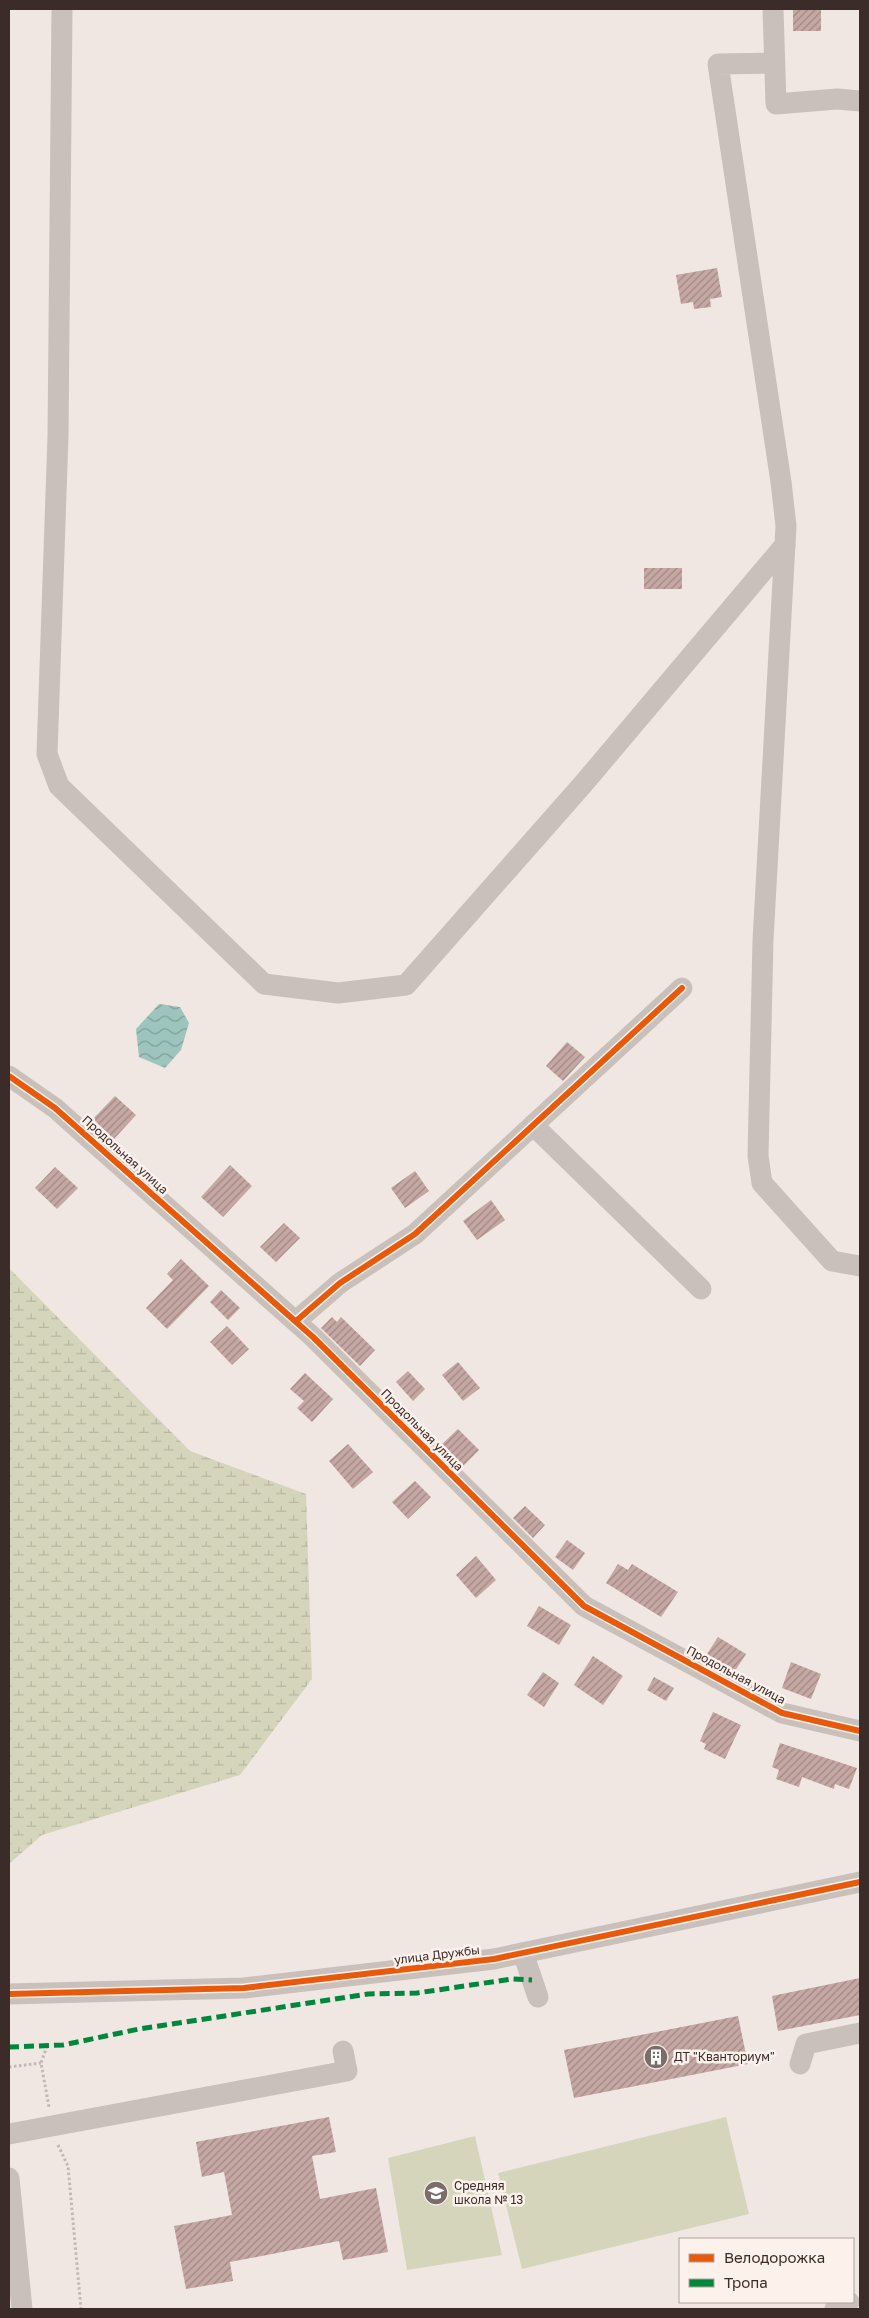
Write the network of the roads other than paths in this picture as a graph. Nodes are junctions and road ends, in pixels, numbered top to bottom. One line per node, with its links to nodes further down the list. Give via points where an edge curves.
1 (62, 9): 5 (street, via 58,436 46,754 59,786 264,984 338,993 406,985 584,783)
2 (773, 9): 3 (street)
3 (774, 72): 4 (street, via 776,104); 5 (street, via 718,64 781,482)
4 (860, 100)
5 (785, 545): 9 (street, via 763,940 758,1156 762,1183 832,1261)
6 (682, 988): 8 (street)
7 (9, 1076): 11 (street, Продольная улица, via 54,1108)
8 (533, 1125): 10 (street); 11 (street, via 415,1234 340,1283)
9 (860, 1266)
10 (701, 1289)
11 (296, 1321): 12 (street, Продольная улица, via 584,1606 782,1713)
12 (860, 1731)
13 (860, 1882): 14 (street, улица Дружбы)
14 (523, 1953): 15 (street, улица Дружбы, via 244,1988); 16 (street)
15 (9, 1994)
16 (538, 1997)
17 (860, 2033): 19 (street, via 806,2044)
18 (342, 2051): 20 (street, via 347,2071)
19 (800, 2064)
20 (9, 2134)
21 (9, 2178): 23 (street)
22 (847, 2303): 24 (street)
23 (22, 2309)
24 (834, 2309)

